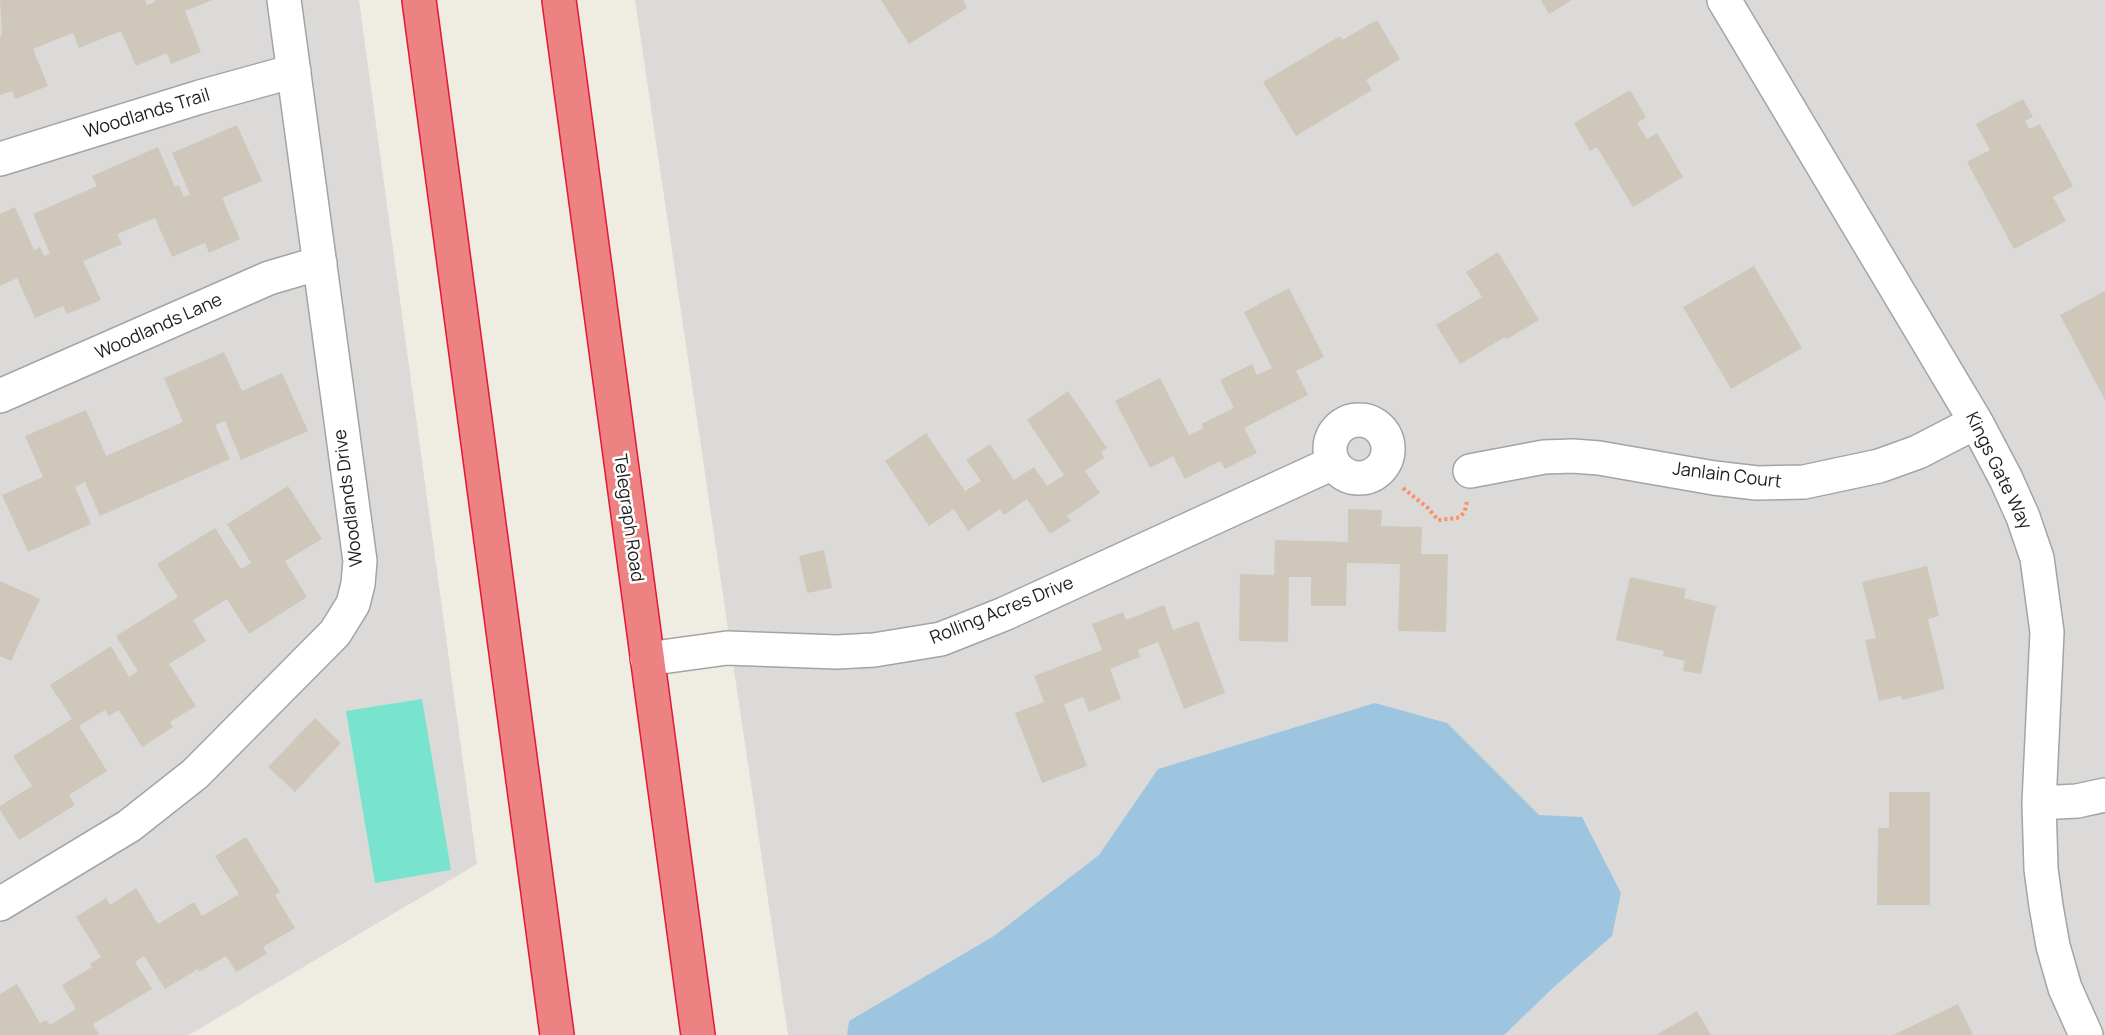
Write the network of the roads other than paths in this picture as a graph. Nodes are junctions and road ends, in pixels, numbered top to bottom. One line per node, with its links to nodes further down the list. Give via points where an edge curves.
1 (284, 0): 5 (street, Woodlands Drive)
2 (419, 0): 16 (highway)
3 (559, 0): 12 (highway, Telegraph Road)
4 (1724, 0): 9 (street, Kings Gate Way)
5 (294, 70): 6 (street, Woodlands Trail); 7 (street, Woodlands Drive)
6 (0, 159)
7 (320, 263): 8 (street, Woodlands Lane, via 269,278); 15 (street, Woodlands Drive, via 360,561 353,604 335,633 195,774 129,826)
8 (0, 396)
9 (1976, 422): 11 (street, Janlain Court, via 1918,452 1879,466 1804,482 1736,480 1573,456); 14 (street, Kings Gate Way, via 2006,479 2037,558 2047,632)
10 (1333, 463): 12 (street, Rolling Acres Drive, via 941,639 874,650 728,648)
11 (1470, 471)
12 (647, 659): 17 (highway, Telegraph Road)
13 (2105, 795): 14 (street)
14 (2039, 803): 18 (street, Kings Gate Way, via 2041,869 2053,946 2065,988)
15 (0, 904)
16 (557, 1035)
17 (698, 1035)
18 (2086, 1035)

